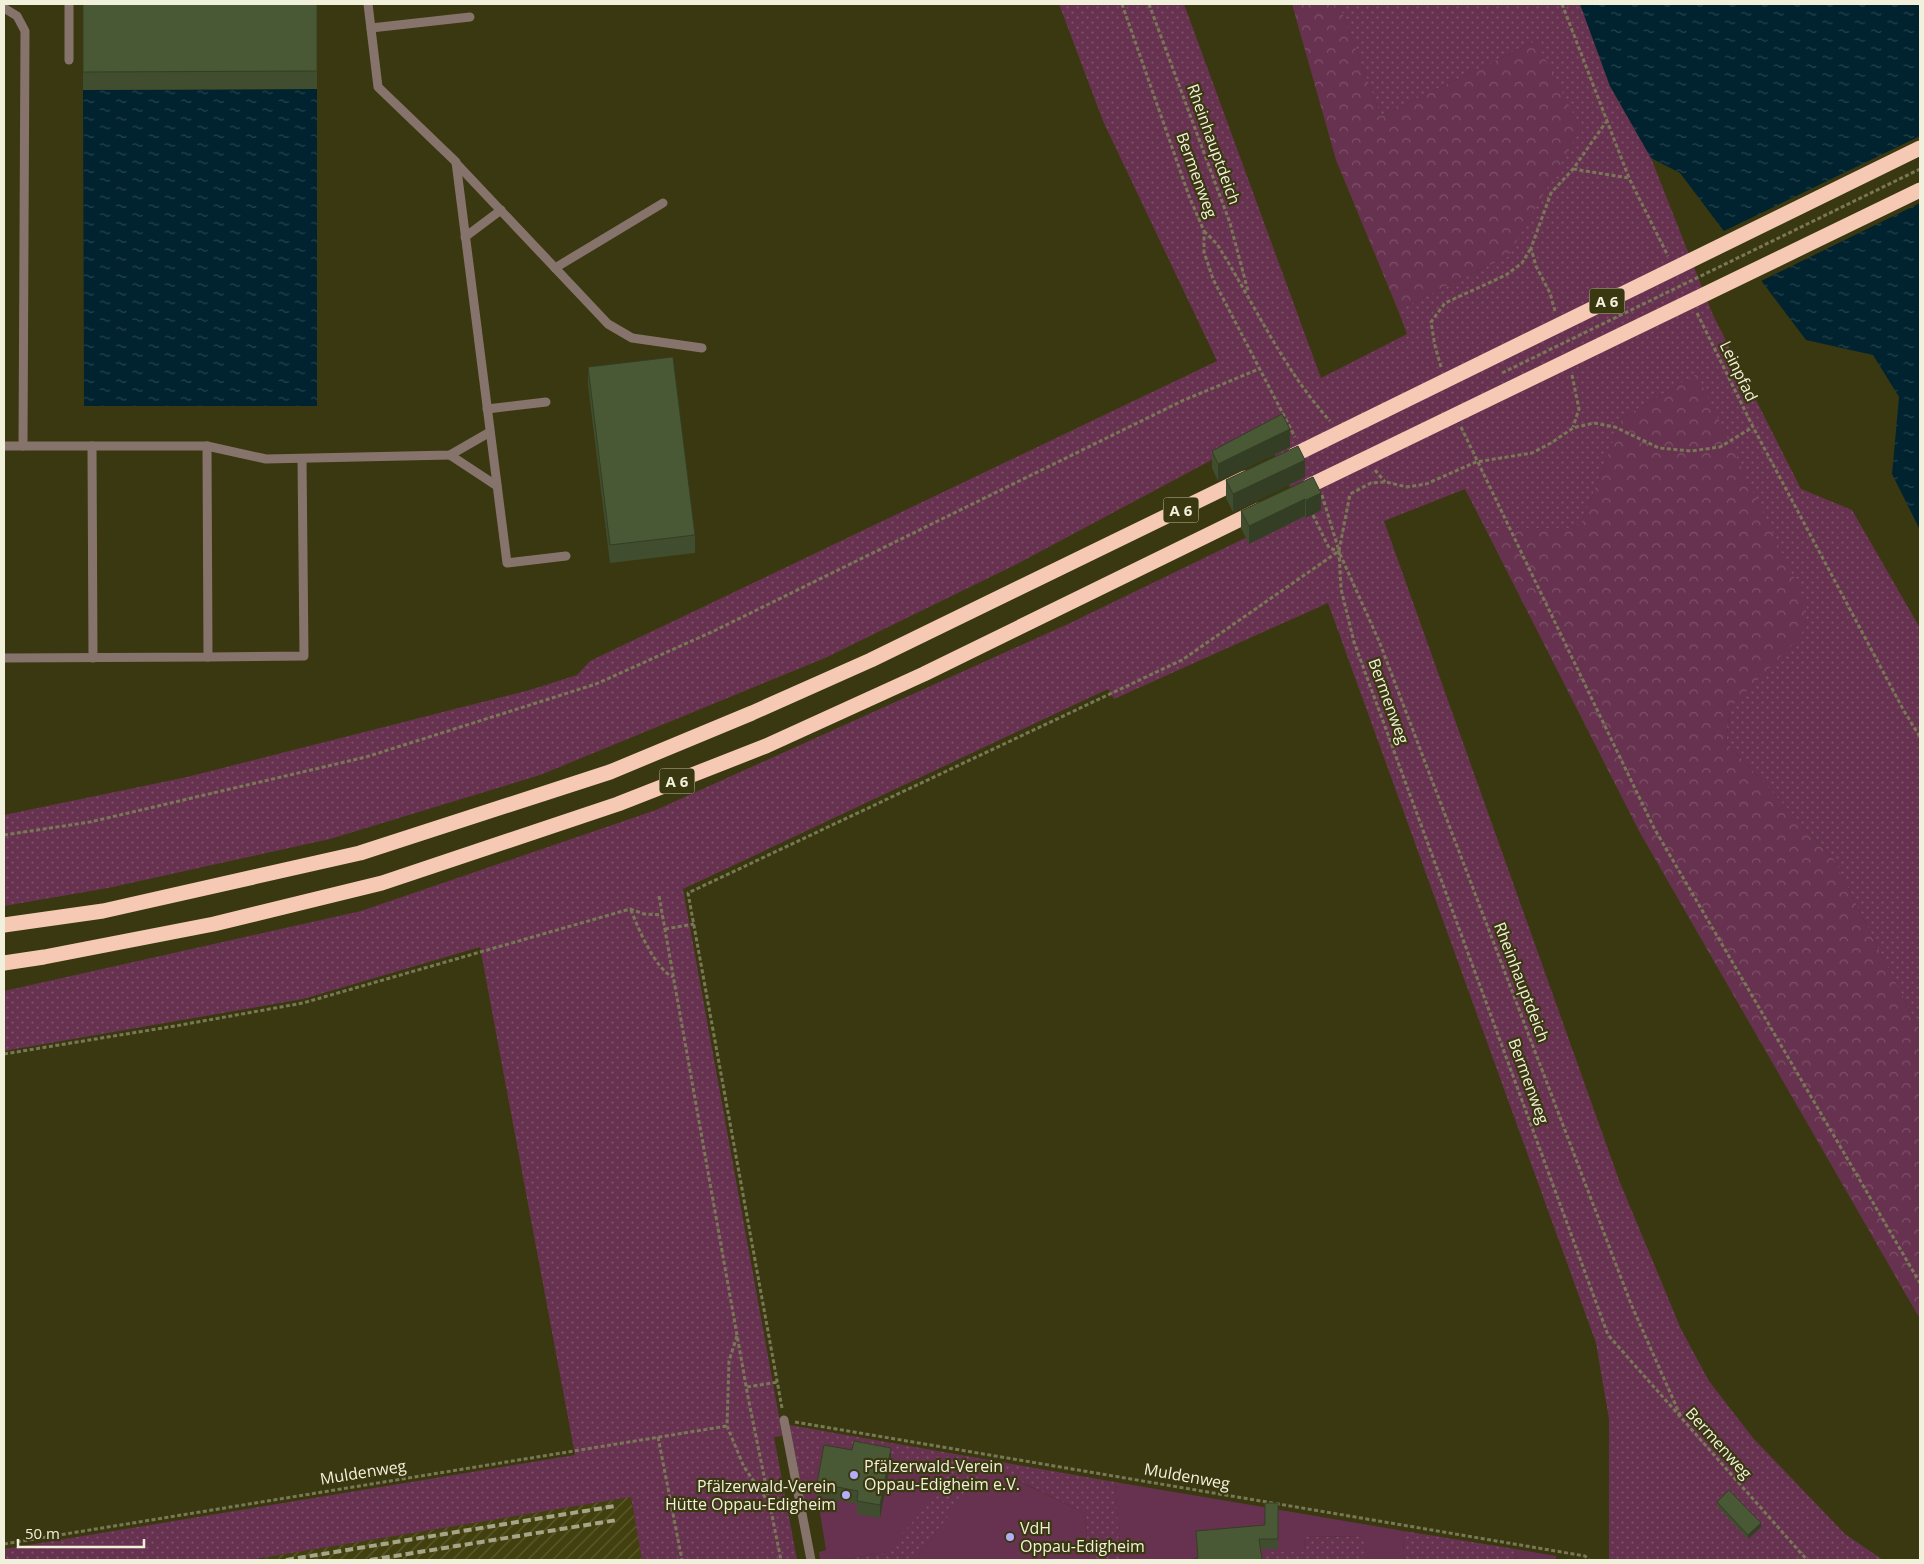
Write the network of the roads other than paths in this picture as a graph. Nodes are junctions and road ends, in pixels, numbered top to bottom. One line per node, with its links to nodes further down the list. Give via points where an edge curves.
1 (69, 4): 6 (lane)
2 (368, 4): 5 (lane)
3 (4, 8): 19 (lane, via 17,16 25,32)
4 (470, 17): 5 (lane)
5 (371, 28): 8 (lane, via 378,87)
6 (69, 60)
7 (1920, 148): 24 (highway, A 6, bridge)
8 (456, 162): 11 (lane); 12 (lane)
9 (1920, 190): 27 (highway, A 6, bridge)
10 (663, 203): 13 (lane)
11 (501, 210): 12 (lane); 13 (lane)
12 (465, 237): 16 (lane)
13 (555, 268): 14 (lane, via 608,324 632,338)
14 (702, 348)
15 (546, 402): 16 (lane)
16 (487, 408): 17 (lane)
17 (490, 432): 22 (lane); 26 (lane)
18 (4, 446): 19 (lane)
19 (23, 446): 20 (lane)
20 (92, 446): 21 (lane); 32 (lane)
21 (207, 446): 23 (lane, via 266,460); 30 (lane)
22 (450, 455): 23 (lane); 26 (lane)
23 (302, 459): 30 (lane, via 304,656)
24 (1276, 463)
25 (1259, 472): 33 (highway, A 6, via 871,660 610,772 360,853 102,911)
26 (497, 486): 29 (lane, via 507,563)
27 (1292, 494)
28 (1275, 502): 34 (highway, A 6, via 924,674 766,746 618,804 382,883 214,924)
29 (566, 556)
30 (208, 657): 32 (lane)
31 (4, 658): 32 (lane)
32 (93, 658)
33 (4, 925)
34 (4, 963)
35 (784, 1420): 36 (lane)
36 (811, 1560)

